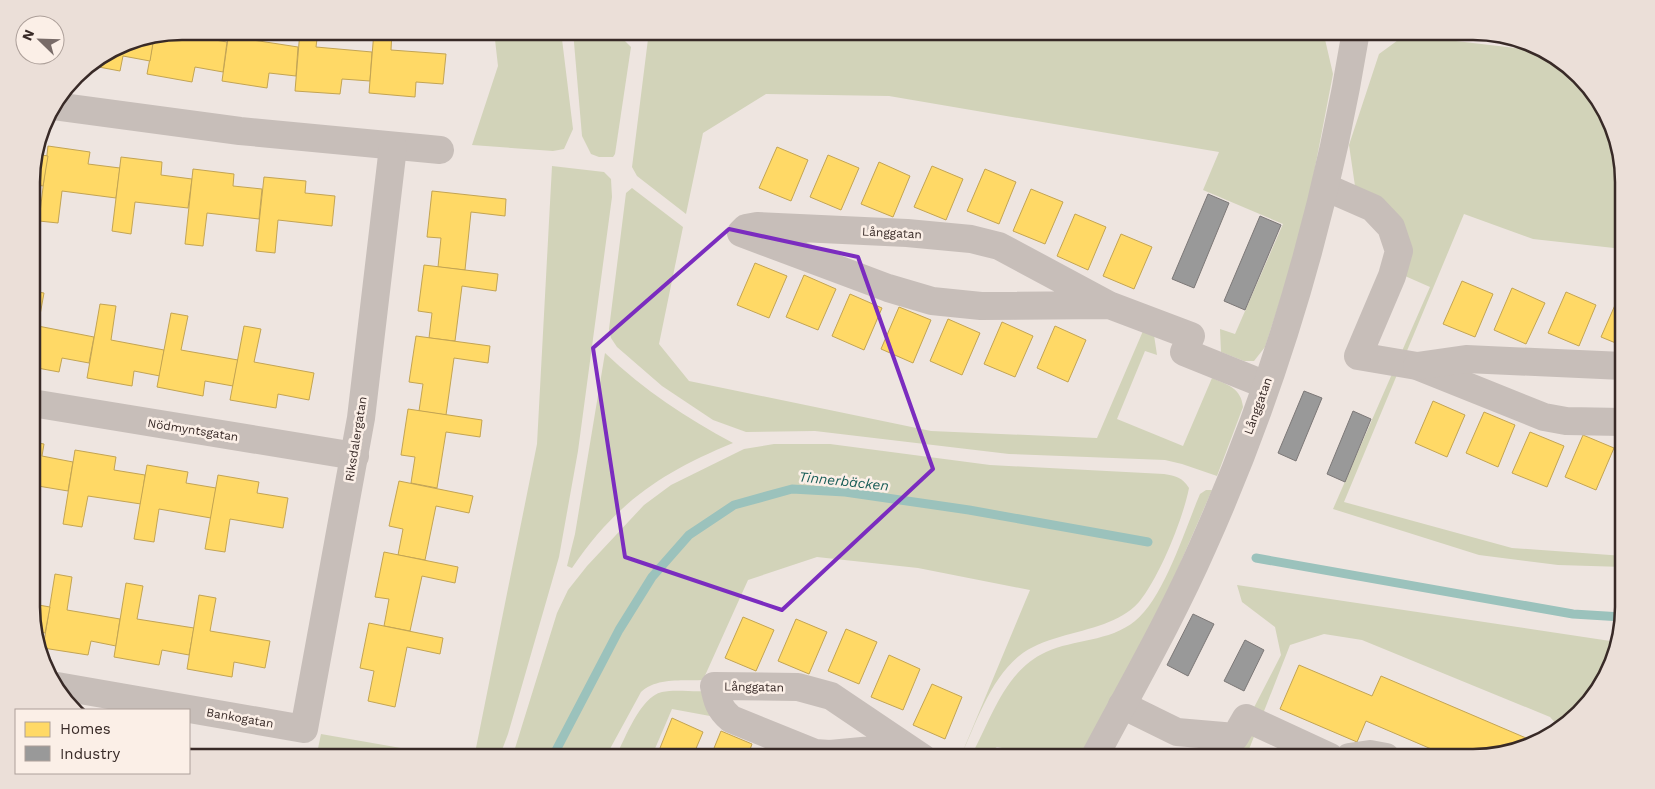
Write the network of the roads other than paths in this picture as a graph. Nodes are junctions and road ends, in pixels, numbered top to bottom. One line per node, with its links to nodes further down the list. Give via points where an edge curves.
1 (1355, 40): 5 (street, Långgatan, via 1346,96)
2 (61, 107): 3 (street)
3 (393, 147): 4 (street); 14 (street, Riksdalergatan)
4 (440, 150)
5 (1325, 188): 9 (street, via 1373,208 1391,227 1399,251 1392,276 1358,356); 11 (street, Långgatan)
6 (839, 231): 7 (street); 7 (street, Långgatan, via 752,226 741,233); 8 (street, Långgatan, via 906,233 985,242 999,246)
7 (832, 267): 8 (street, Långgatan, via 888,288 957,305)
8 (1109, 304): 11 (street, Långgatan, via 1191,336 1184,352)
9 (1417, 366): 10 (street, via 1466,359); 13 (street, via 1544,417)
10 (1615, 366)
11 (1266, 385): 16 (street, Långgatan, via 1202,548)
12 (40, 404): 14 (street, Nödmyntsgatan)
13 (1615, 422)
14 (355, 456): 19 (street, Riksdalergatan)
15 (65, 687): 17 (street, Bankogatan)
16 (1122, 705): 22 (street, Långgatan); 23 (street, via 1177,732 1235,737 1246,718)
17 (189, 709)
18 (190, 709): 19 (street, Bankogatan)
19 (304, 729)
20 (805, 749): 21 (street, Långgatan, via 731,718 717,702 714,686 798,687 831,696)
21 (910, 749)
22 (1099, 749)
23 (1311, 749)

